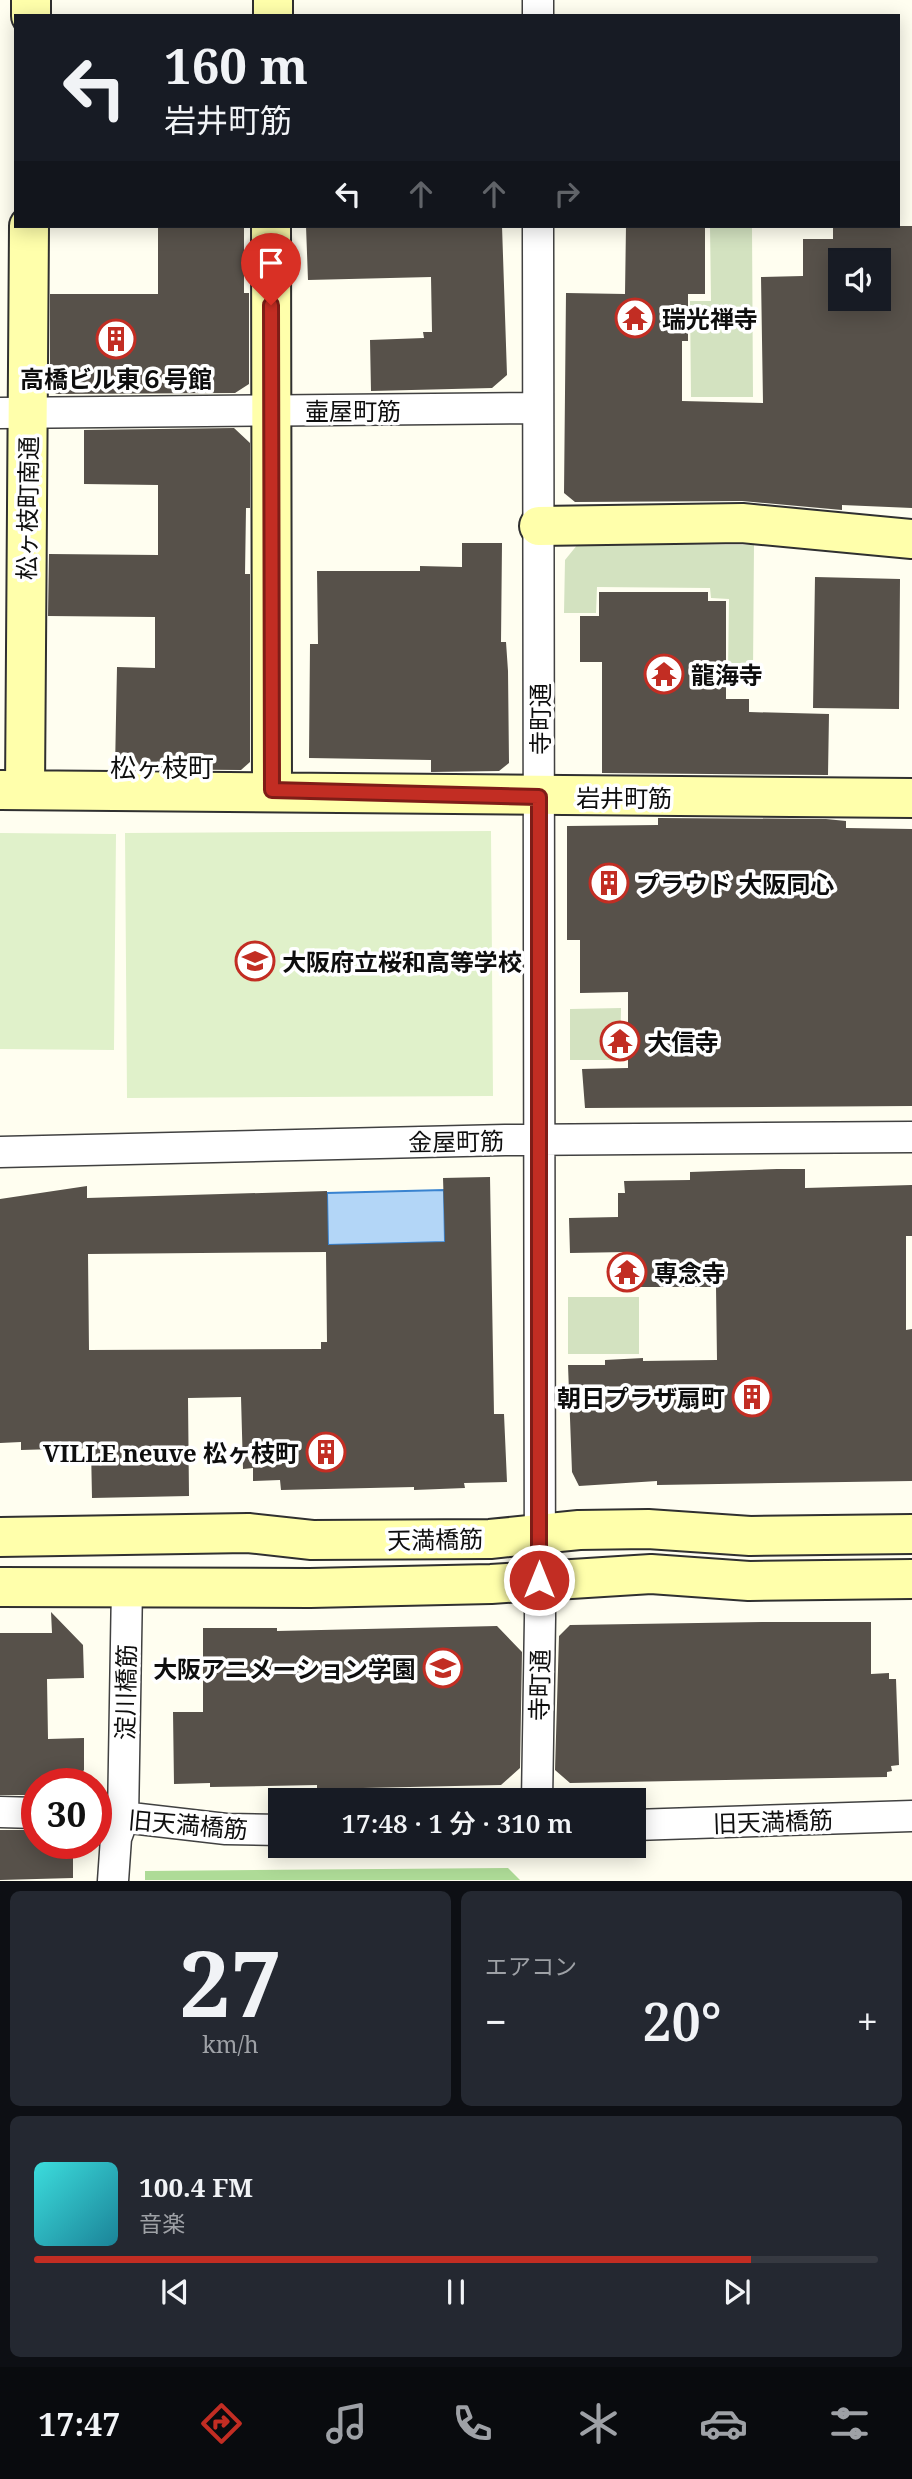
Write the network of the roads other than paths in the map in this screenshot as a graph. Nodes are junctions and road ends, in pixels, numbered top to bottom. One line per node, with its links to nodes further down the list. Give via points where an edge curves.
1 (29, 228): 6 (street, 松ヶ枝町南通)
2 (271, 228): 5 (street)
3 (538, 228): 4 (street, 寺町通)
4 (538, 408): 5 (street, 壷屋町筋); 7 (street, 寺町通)
5 (270, 410): 6 (street, 壷屋町筋); 10 (street)
6 (14, 413): 9 (street, 松ヶ枝町南通)
7 (538, 526): 8 (street, via 742,523); 11 (street, 寺町通)
8 (912, 540)
9 (12, 790): 10 (street, 岩井町筋)
10 (272, 790): 11 (street, 岩井町筋)
11 (539, 797): 12 (street, 岩井町筋); 14 (street, 寺町通)
12 (912, 798)
13 (912, 1137): 14 (street, 金屋町筋)
14 (538, 1139): 15 (street, 金屋町筋); 16 (street, 寺町通)
15 (0, 1152)
16 (539, 1534): 17 (street, 天満橋筋, via 648,1529 750,1536); 18 (street, 天満橋筋, via 312,1541 248,1533); 20 (street, 寺町通)
17 (912, 1534)
18 (0, 1537)
19 (912, 1579): 20 (street, 天満橋筋, via 749,1581 651,1574)
20 (539, 1580): 21 (street, 天満橋筋, via 310,1588); 23 (street, 寺町通)
21 (127, 1586): 22 (street, 天満橋筋); 24 (street, 淀川橋筋)
22 (0, 1587)
23 (537, 1788)
24 (112, 1789)
25 (0, 1812): 26 (street)
26 (21, 1813)
27 (112, 1816): 31 (street, 旧天満橋筋)
28 (912, 1816): 30 (street, 旧天満橋筋)
29 (112, 1823): 32 (street, 淀川橋筋, via 116,1838)
30 (646, 1825)
31 (268, 1830)
32 (113, 1881)

